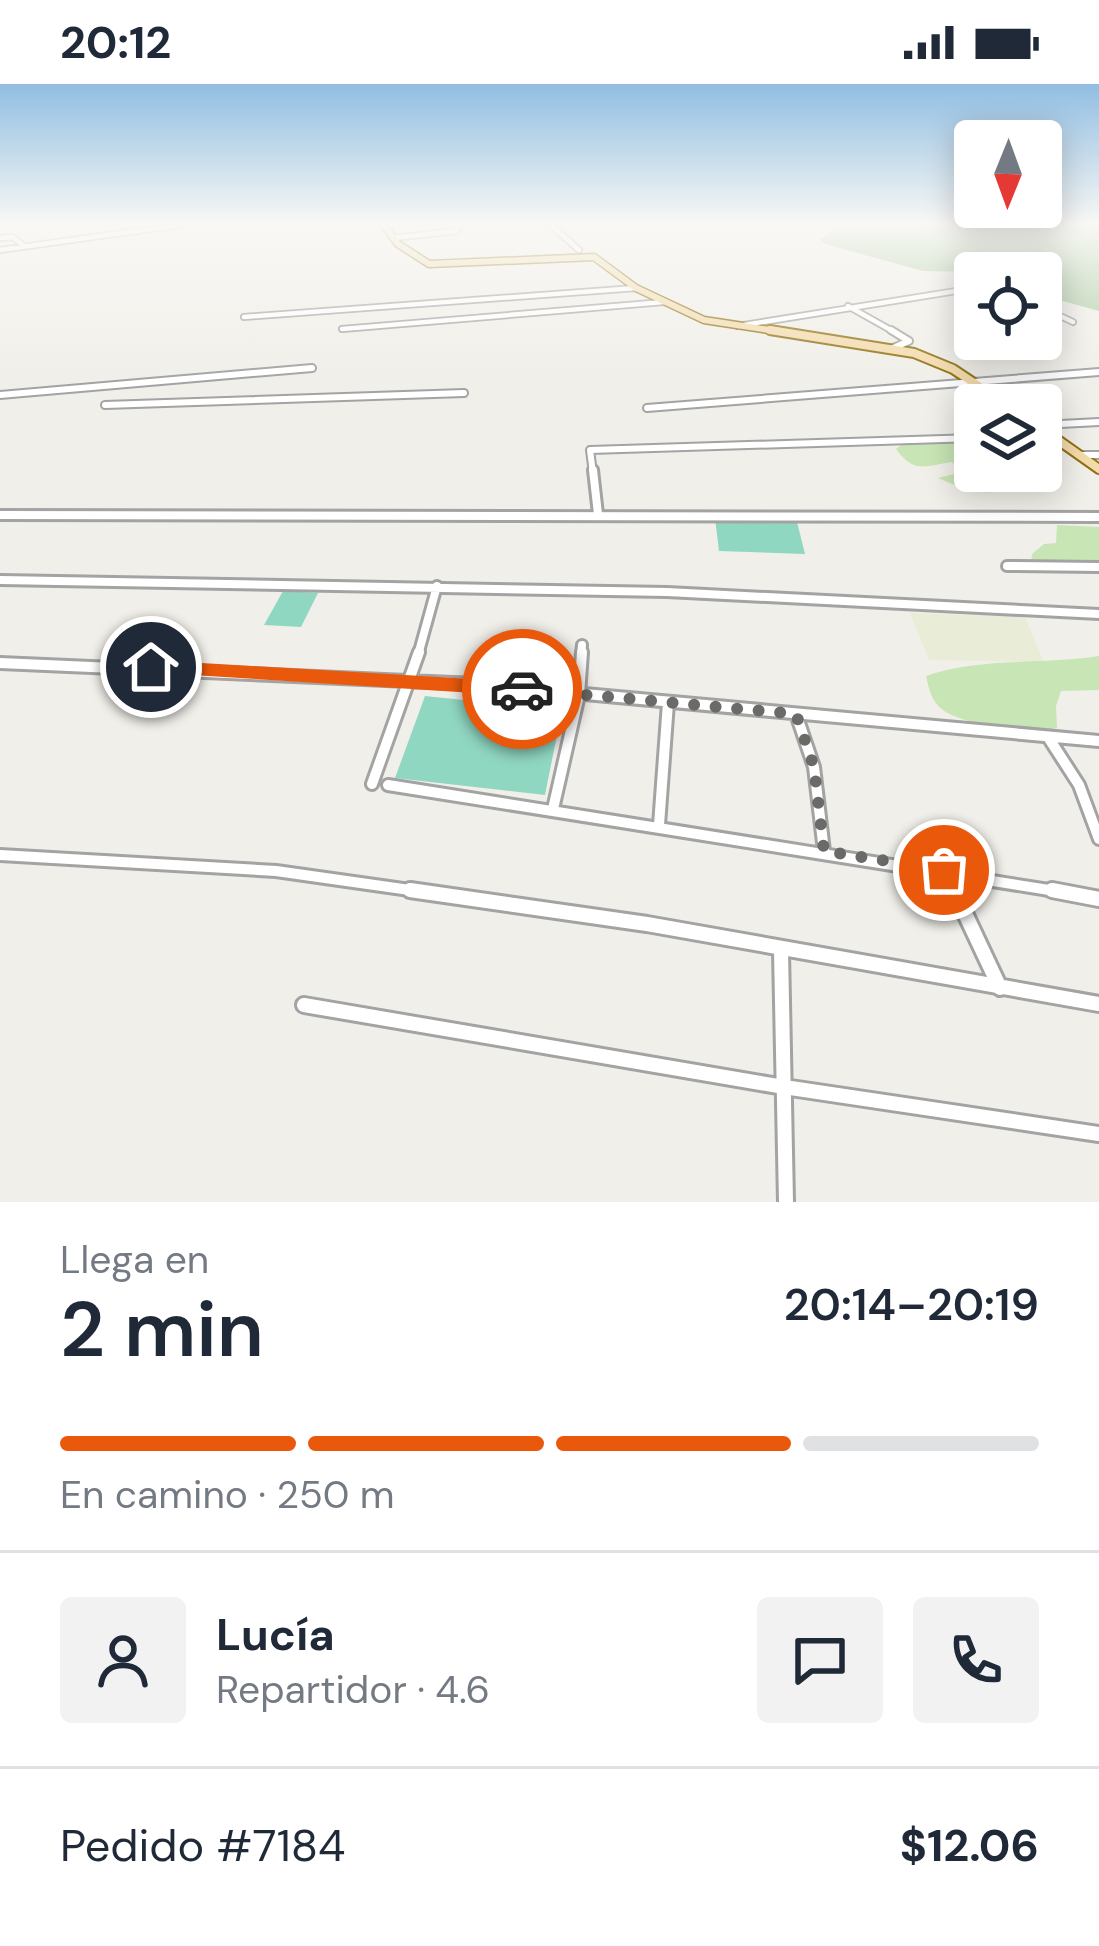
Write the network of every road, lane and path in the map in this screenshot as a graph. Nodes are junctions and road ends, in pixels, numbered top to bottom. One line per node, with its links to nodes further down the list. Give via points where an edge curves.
1 (622, 277): 2 (main road)
2 (636, 288): 4 (main road); 6 (street)
3 (954, 291): 5 (street)
4 (664, 302): 9 (main road); 10 (street)
5 (848, 306): 9 (street); 11 (street, via 909,340)
6 (244, 317)
7 (1062, 317): 8 (street)
8 (1073, 322)
9 (735, 327): 11 (main road)
10 (342, 329)
11 (892, 349): 14 (main road)
12 (312, 368): 17 (street)
13 (1099, 372): 14 (street)
14 (974, 382): 15 (main road); 19 (street)
15 (977, 384)
16 (464, 393): 18 (street)
17 (0, 394)
18 (105, 405)
19 (646, 408)
20 (1099, 422): 21 (street)
21 (1062, 425)
22 (954, 439): 27 (street, via 590,450)
23 (1062, 443): 24 (main road)
24 (1079, 455): 25 (street); 26 (main road)
25 (1099, 455)
26 (1099, 469)
27 (598, 514): 28 (street); 29 (street)
28 (0, 515)
29 (1099, 517)
30 (1007, 566): 31 (street)
31 (1099, 567)
32 (0, 580): 33 (street)
33 (436, 586): 34 (street); 37 (street)
34 (1099, 614)
35 (582, 644): 38 (street)
36 (0, 663): 37 (street)
37 (412, 680): 38 (street); 43 (street)
38 (579, 694): 39 (street); 45 (street)
39 (668, 703): 40 (street); 46 (street)
40 (796, 714): 41 (street); 48 (street, via 814,767)
41 (1048, 737): 42 (street); 47 (street, via 1085,797)
42 (1099, 741)
43 (372, 784)
44 (388, 785): 45 (street)
45 (553, 809): 46 (street)
46 (659, 825): 48 (street)
47 (1099, 839)
48 (824, 851): 50 (street)
49 (0, 855): 52 (street, via 276,872)
50 (944, 870): 51 (street); 53 (street)
51 (1099, 899)
52 (781, 951): 53 (street); 56 (street)
53 (1000, 988): 54 (street)
54 (1099, 1004)
55 (304, 1005): 56 (street)
56 (784, 1087): 57 (street); 58 (street)
57 (1099, 1134)
58 (786, 1202)

